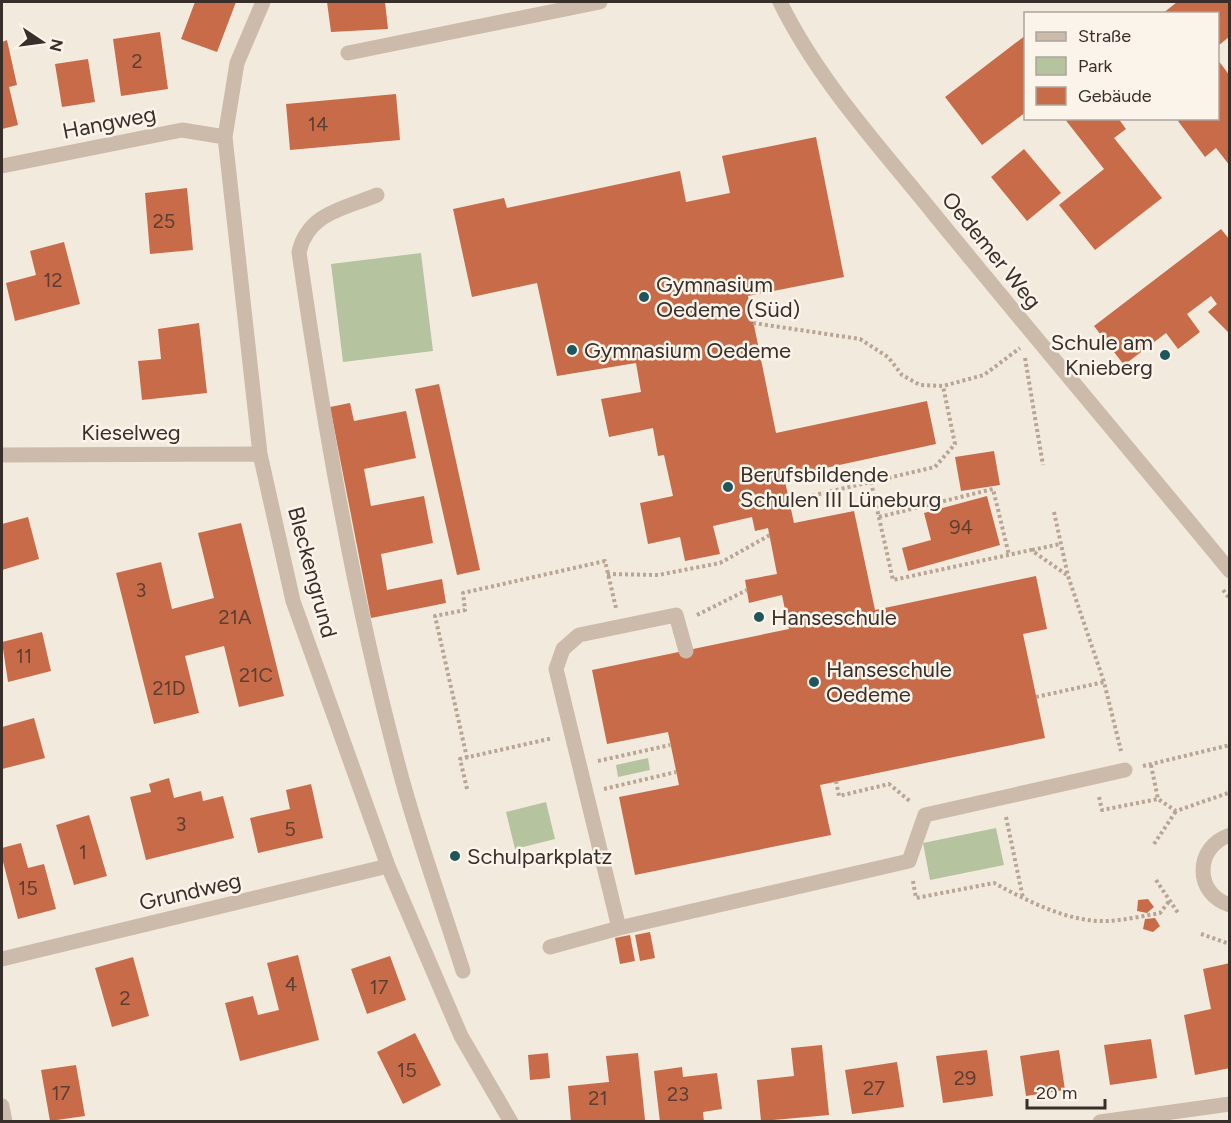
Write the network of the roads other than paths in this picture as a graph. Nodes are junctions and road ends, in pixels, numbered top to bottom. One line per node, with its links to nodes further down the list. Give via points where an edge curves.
1 (263, 2): 5 (street, Bleckengrund, via 237,63)
2 (600, 2): 4 (street)
3 (780, 2): 10 (street, Oedemer Weg, via 843,101)
4 (348, 53)
5 (225, 137): 6 (street, Hangweg, via 182,130); 8 (street, Bleckengrund)
6 (2, 166)
7 (377, 195): 19 (street, via 317,220 303,235 299,252 319,395 352,572 399,770)
8 (260, 454): 9 (street, Kieselweg); 14 (street, Bleckengrund, via 293,601)
9 (2, 455)
10 (1230, 571)
11 (686, 651): 16 (street, via 676,615 579,635 564,649 556,669)
12 (1125, 770): 16 (street, via 925,815 909,861)
13 (1230, 835): 15 (street, via 1209,848 1202,872 1211,894)
14 (388, 866): 18 (street, Grundweg); 23 (street, Bleckengrund, via 461,1036)
15 (1230, 905)
16 (619, 928): 17 (street)
17 (550, 947)
18 (2, 959)
19 (463, 971)
20 (1230, 1104): 24 (street)
21 (2, 1106): 22 (street)
22 (5, 1122)
23 (512, 1122)
24 (1100, 1122)

